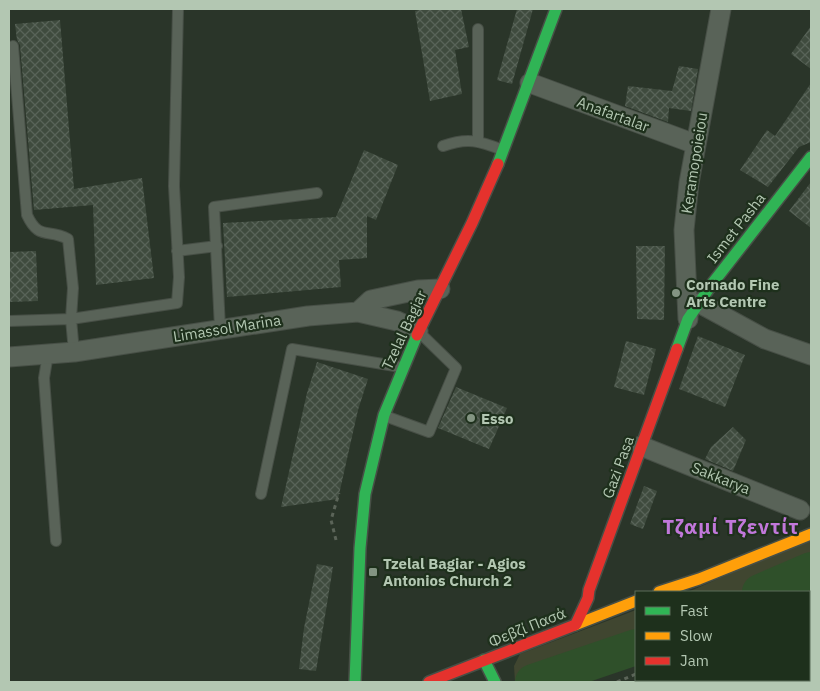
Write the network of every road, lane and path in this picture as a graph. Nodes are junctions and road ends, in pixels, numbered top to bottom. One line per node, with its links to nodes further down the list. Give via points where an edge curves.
1 (178, 9): 14 (lane, via 174,186)
2 (556, 9): 6 (street, Tzelal Bagiar)
3 (721, 9): 8 (street, Keramopoieiou)
4 (478, 29): 7 (lane)
5 (13, 46): 18 (lane, via 27,214 33,227 42,234 68,238 73,288)
6 (530, 83): 8 (street, Anafartalar); 10 (street, Tzelal Bagiar)
7 (478, 141): 9 (lane, via 467,140); 10 (lane)
8 (695, 144): 19 (street, Keramopoieiou, via 684,230)
9 (443, 146)
10 (504, 150): 15 (street, Tzelal Bagiar)
11 (811, 157): 16 (street, Ismet Pasha)
12 (317, 194): 13 (lane, via 214,208)
13 (216, 246): 14 (lane); 21 (lane)
14 (177, 252): 18 (lane, via 178,303)
15 (440, 288): 17 (street, Limassol Marina, via 372,300); 22 (street, Tzelal Bagiar)
16 (698, 303): 19 (street, Ismet Pasha); 25 (street, via 765,338)
17 (358, 312): 21 (street, Limassol Marina); 22 (street, via 397,321)
18 (72, 319): 20 (lane); 23 (lane)
19 (688, 319): 29 (street, Gazi Pasa)
20 (9, 321)
21 (220, 328): 23 (street, Limassol Marina)
22 (418, 331): 27 (street, Tzelal Bagiar); 28 (lane, via 456,368 429,432)
23 (74, 352): 24 (street, Limassol Marina)
24 (48, 354): 26 (street, Limassol Marina); 33 (lane, via 44,378)
25 (811, 355)
26 (9, 357)
27 (402, 367): 28 (street, Tzelal Bagiar); 30 (lane, via 292,349)
28 (384, 415): 41 (street, Tzelal Bagiar, via 364,503)
29 (641, 446): 31 (street, Sakkarya); 37 (street, Gazi Pasa)
30 (260, 494)
31 (800, 510)
32 (811, 534): 34 (street)
33 (56, 541)
34 (703, 586): 35 (street)
35 (666, 591)
36 (635, 600): 37 (street, Φεβζί Πασά)
37 (576, 624): 38 (street, Φεβζί Πασά)
38 (484, 660): 40 (street); 42 (street, Φεβζί Πασά)
39 (635, 674): 43 (path)
40 (494, 678)
41 (355, 682)
42 (429, 682)
43 (617, 682)

